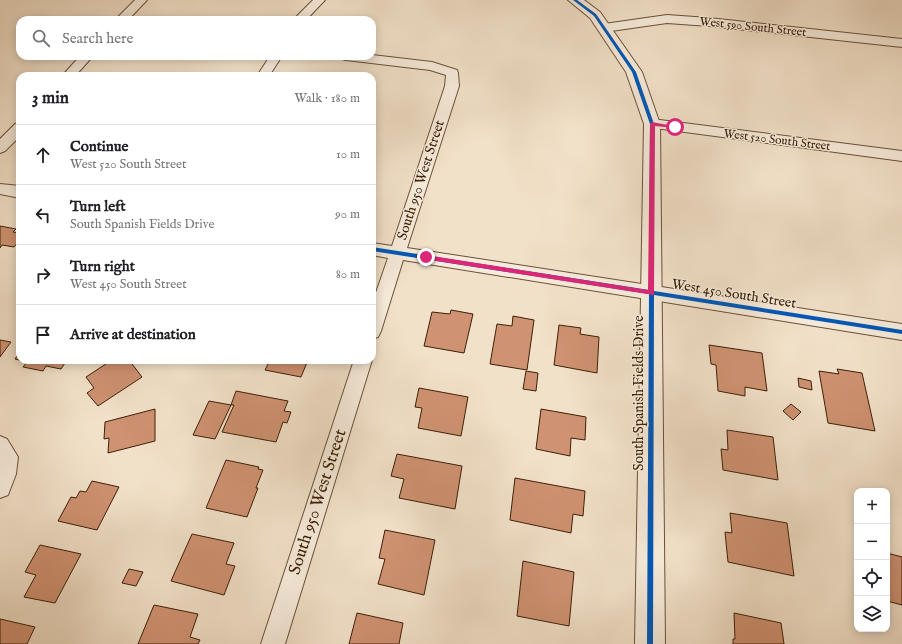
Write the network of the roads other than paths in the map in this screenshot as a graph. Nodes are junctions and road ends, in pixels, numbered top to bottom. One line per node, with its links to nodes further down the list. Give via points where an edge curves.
1 (140, 0): 4 (street)
2 (320, 0): 5 (street)
3 (575, 0): 6 (street, South Spanish Fields Drive, via 595,15)
4 (125, 16)
5 (303, 16)
6 (604, 28): 7 (street, West 590 South Street, via 667,20 709,22); 13 (street, South Spanish Fields Drive, via 634,72)
7 (902, 43)
8 (376, 59): 20 (street, South 950 West Street, via 432,66 452,74 452,86)
9 (83, 60): 11 (street)
10 (273, 60): 12 (street)
11 (72, 72)
12 (266, 72)
13 (652, 124): 16 (street, West 520 South Street); 21 (street, South Spanish Fields Drive)
14 (16, 130): 15 (street)
15 (0, 148)
16 (902, 156)
17 (0, 189): 18 (street)
18 (16, 191)
19 (376, 249): 20 (street, West 450 South Street)
20 (397, 253): 21 (street, West 450 South Street); 22 (street, South 950 West Street)
21 (652, 293): 23 (street, West 450 South Street); 28 (street, South Spanish Fields Drive)
22 (376, 319)
23 (902, 332)
24 (362, 364): 27 (street, South 950 West Street)
25 (4, 451): 26 (street, via 5,474)
26 (0, 487)
27 (273, 644)
28 (650, 644)

